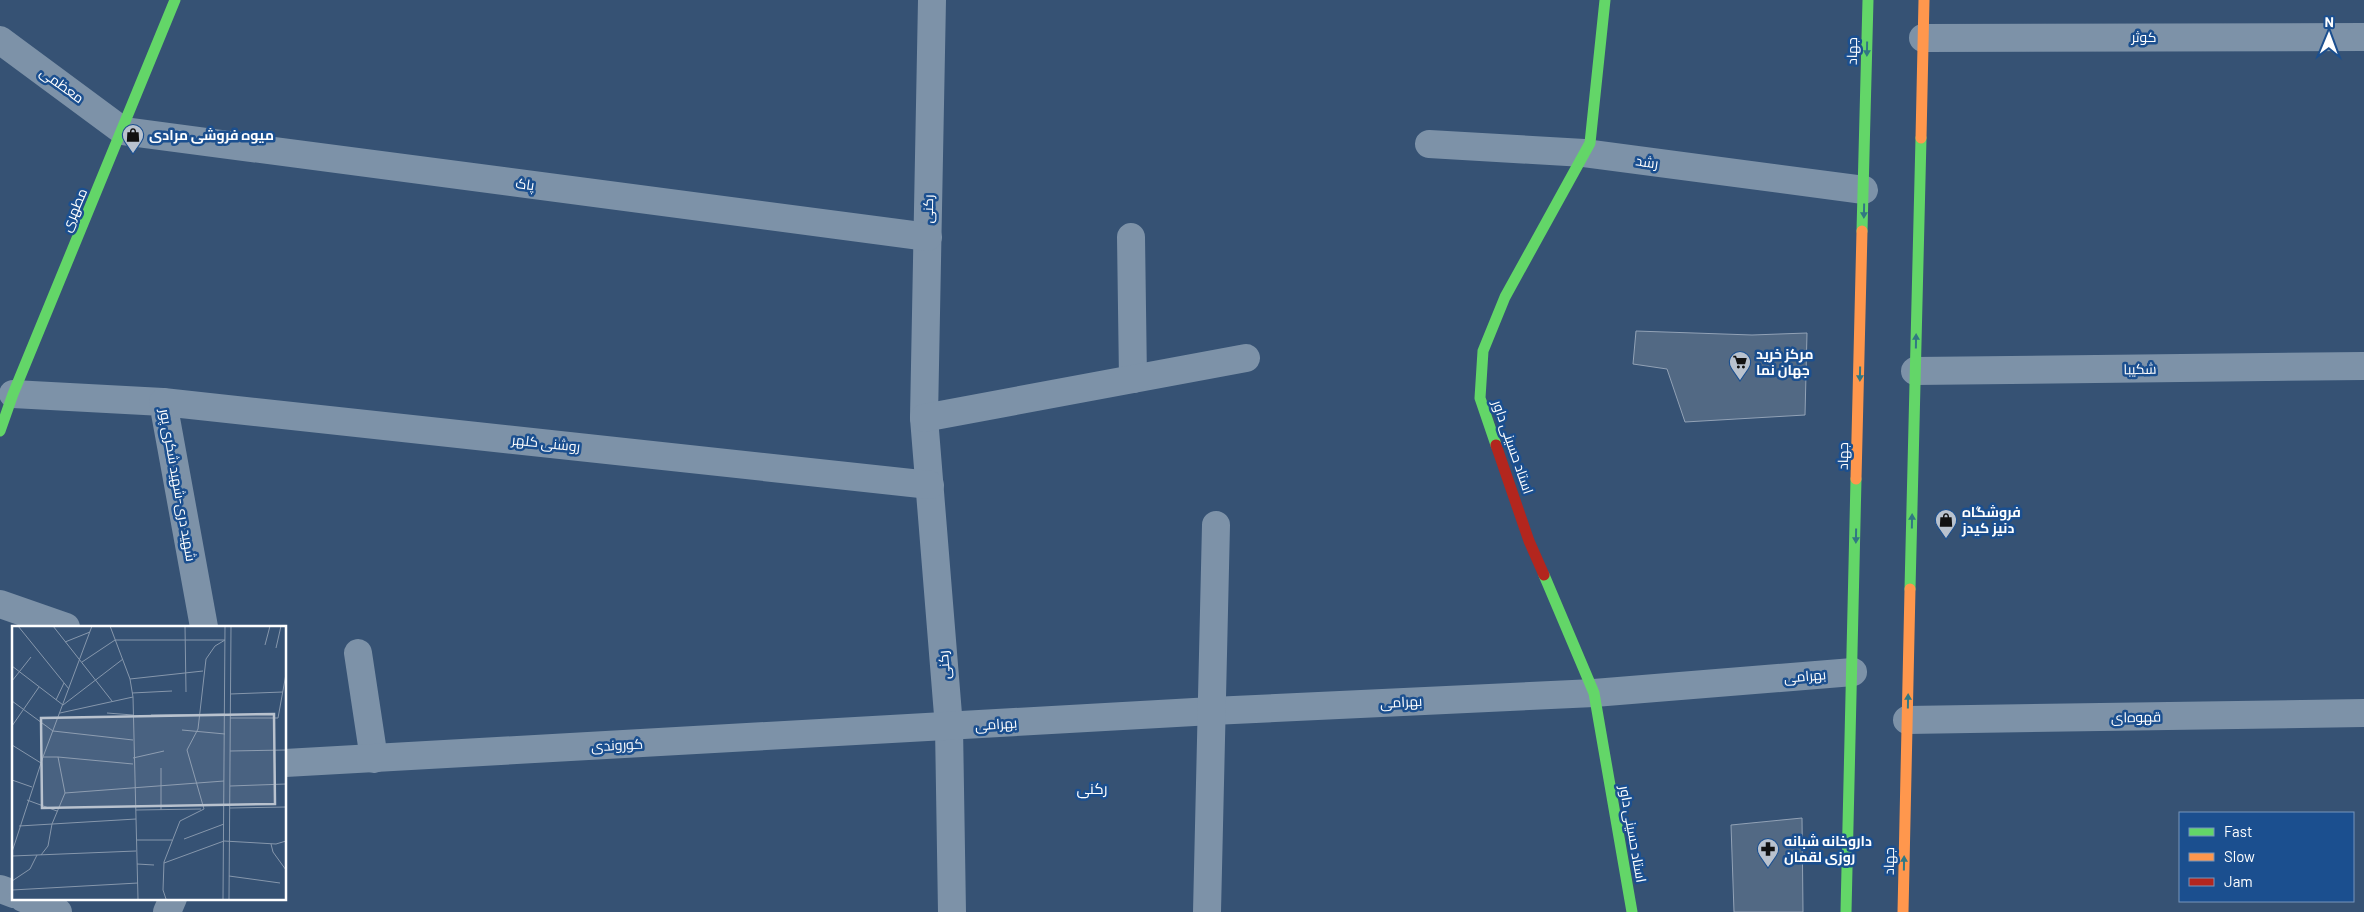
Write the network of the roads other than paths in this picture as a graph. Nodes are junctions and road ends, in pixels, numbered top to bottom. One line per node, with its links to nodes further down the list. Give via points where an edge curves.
1 (175, 0): 9 (main road, مطهری)
2 (932, 0): 13 (street, رکنی)
3 (1605, 0): 11 (main road, استاد حسینی داور, via 1590,143)
4 (1868, 0): 12 (main road, جهاد, one-way to 12)
5 (1924, 0): 7 (main road, جهاد)
6 (2364, 37): 7 (street, کوثر)
7 (1923, 38): 17 (main road, جهاد, one-way to 7)
8 (0, 40): 9 (street, معظمی)
9 (123, 131): 13 (street, پاک); 19 (main road, مطهری)
10 (1429, 144): 11 (street, رشد)
11 (1584, 153): 12 (street, رشد); 30 (main road, استاد حسینی داور, via 1505,297 1483,351 1480,398 1529,541)
12 (1864, 190): 29 (main road, جهاد, one-way to 29)
13 (928, 237): 21 (street, رکنی)
14 (1131, 237): 18 (street)
15 (1246, 358): 18 (street)
16 (2364, 366): 17 (street, شکیبا)
17 (1915, 371): 33 (main road, جهاد, one-way to 17)
18 (1133, 379): 21 (street)
19 (13, 394): 20 (street, شهید دری-شهید شکری پور); 22 (main road, مطهری)
20 (163, 402): 23 (street, روشنی کلهر); 27 (street, شهید دری-شهید شکری پور)
21 (924, 418): 23 (street, رکنی)
22 (0, 432)
23 (930, 485): 34 (street, رکنی)
24 (1216, 525): 31 (street)
25 (0, 604): 26 (street)
26 (63, 626)
27 (204, 626)
28 (358, 654): 35 (street)
29 (1853, 672): 30 (street, بهرامی); 46 (main road, جهاد)
30 (1594, 693): 31 (street, بهرامی); 45 (main road, استاد حسینی داور)
31 (1212, 711): 34 (street, بهرامی); 44 (street)
32 (2364, 714): 33 (street, قهوه‌ای)
33 (1907, 720): 47 (main road, جهاد, one-way to 33)
34 (949, 727): 35 (street, کوروندی); 43 (street, رکنی)
35 (374, 759): 36 (street, کوروندی)
36 (286, 764)
37 (0, 889): 38 (street)
38 (12, 893)
39 (28, 900): 41 (street)
40 (172, 900): 42 (street)
41 (58, 912)
42 (167, 912)
43 (952, 912)
44 (1207, 912)
45 (1632, 912)
46 (1846, 912)
47 (1903, 912)

